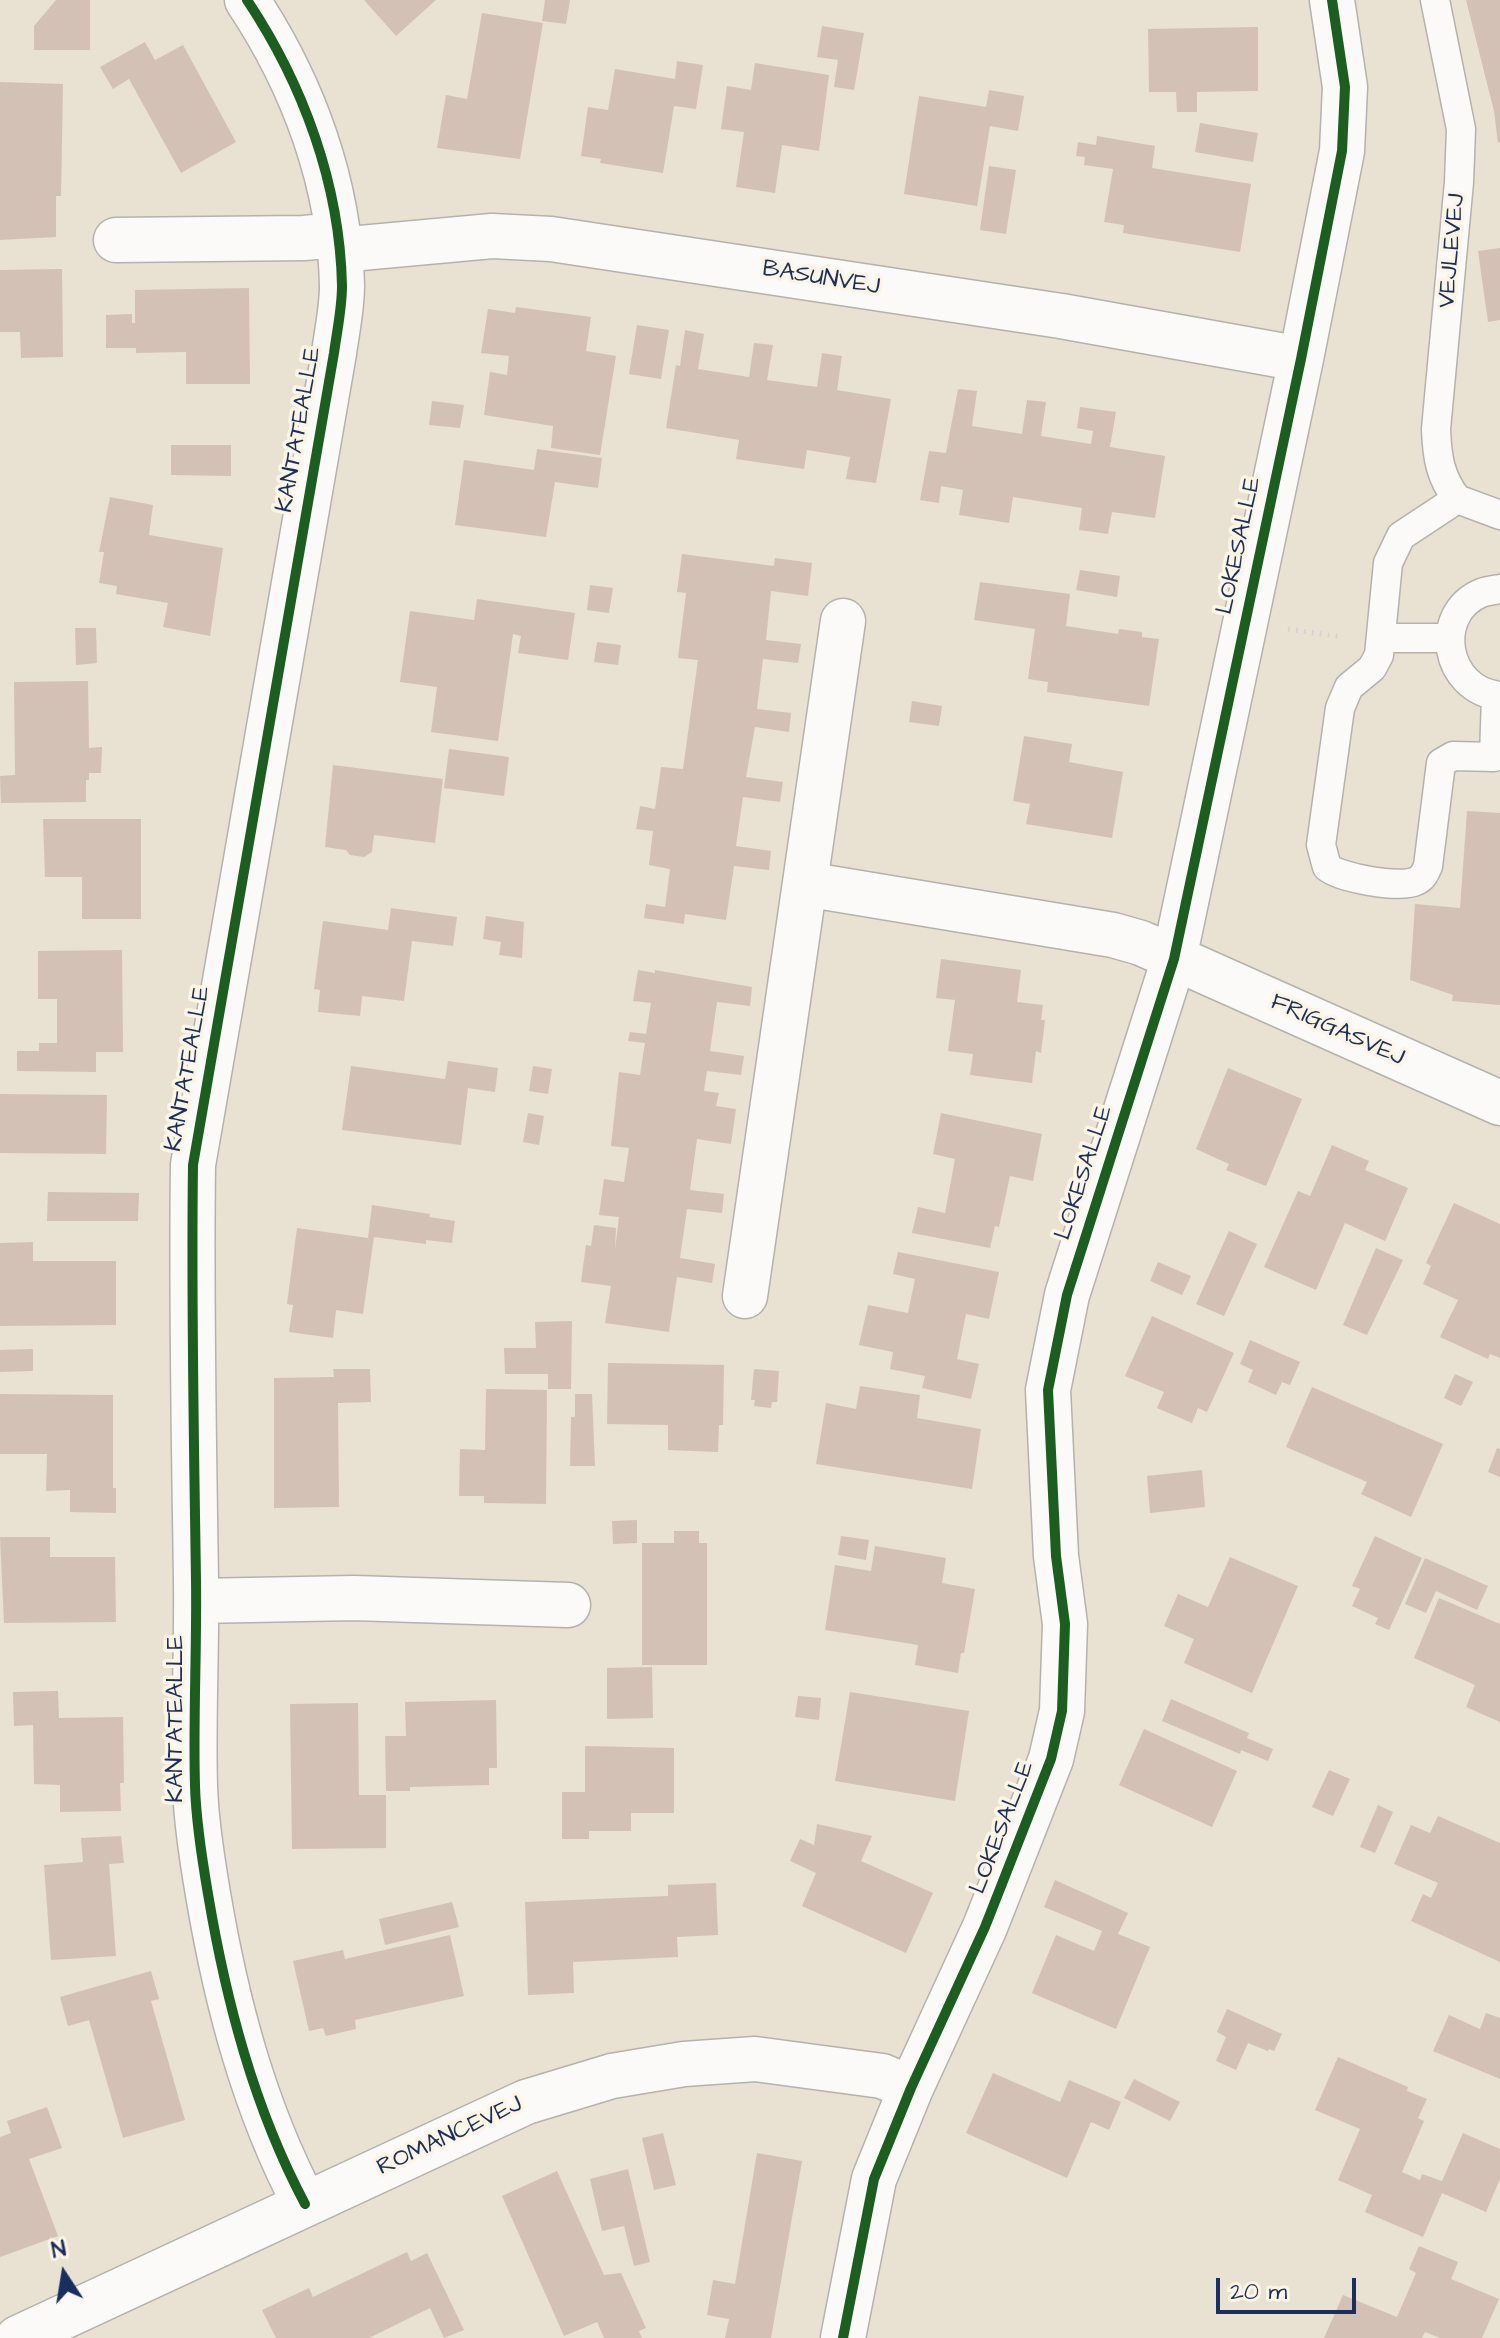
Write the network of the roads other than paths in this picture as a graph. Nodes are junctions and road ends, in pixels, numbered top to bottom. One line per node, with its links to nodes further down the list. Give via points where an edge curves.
1 (247, 0): 5 (street, KANTATEALLE, via 314,131)
2 (1332, 0): 6 (street, LOKESALLE, via 1345,87 1342,151)
3 (1435, 0): 7 (lane, VEJLEVEJ, via 1461,129 1436,429 1438,462)
4 (116, 240): 5 (street, via 304,238)
5 (338, 243): 6 (street, BASUNVEJ, via 492,236 551,239 1061,316); 18 (street, KANTATEALLE, via 342,288 334,353 193,1165)
6 (1301, 359): 15 (street, LOKESALLE)
7 (1457, 499): 8 (lane); 11 (lane, via 1401,536 1388,563)
8 (1500, 515)
9 (1500, 589): 12 (lane, via 1479,594 1458,612)
10 (843, 621): 14 (street)
11 (1381, 638): 12 (lane); 13 (lane, via 1372,668 1349,687 1340,708 1321,845 1333,873 1408,883 1421,878 1428,866 1441,763 1453,756 1494,757)
12 (1450, 638): 13 (lane, via 1452,659 1462,677 1477,690)
13 (1498, 696)
14 (805, 884): 15 (street, via 1113,935); 17 (street)
15 (1174, 959): 16 (street, FRIGGASVEJ); 20 (street, LOKESALLE, via 1067,1295 1048,1390 1056,1556 1065,1624 1062,1711 1051,1759 985,1927)
16 (1500, 1103)
17 (745, 1296)
18 (197, 1601): 19 (street, KANTATEALLE, via 354,1598); 21 (street, KANTATEALLE, via 195,1789 217,1948 262,2107)
19 (568, 1605)
20 (911, 2088): 21 (street, ROMANCEVEJ, via 882,2076 755,2059 612,2076 526,2102); 23 (street, LOKESALLE, via 874,2179)
21 (305, 2204): 22 (street, ROMANCEVEJ)
22 (18, 2338)
23 (843, 2338)

